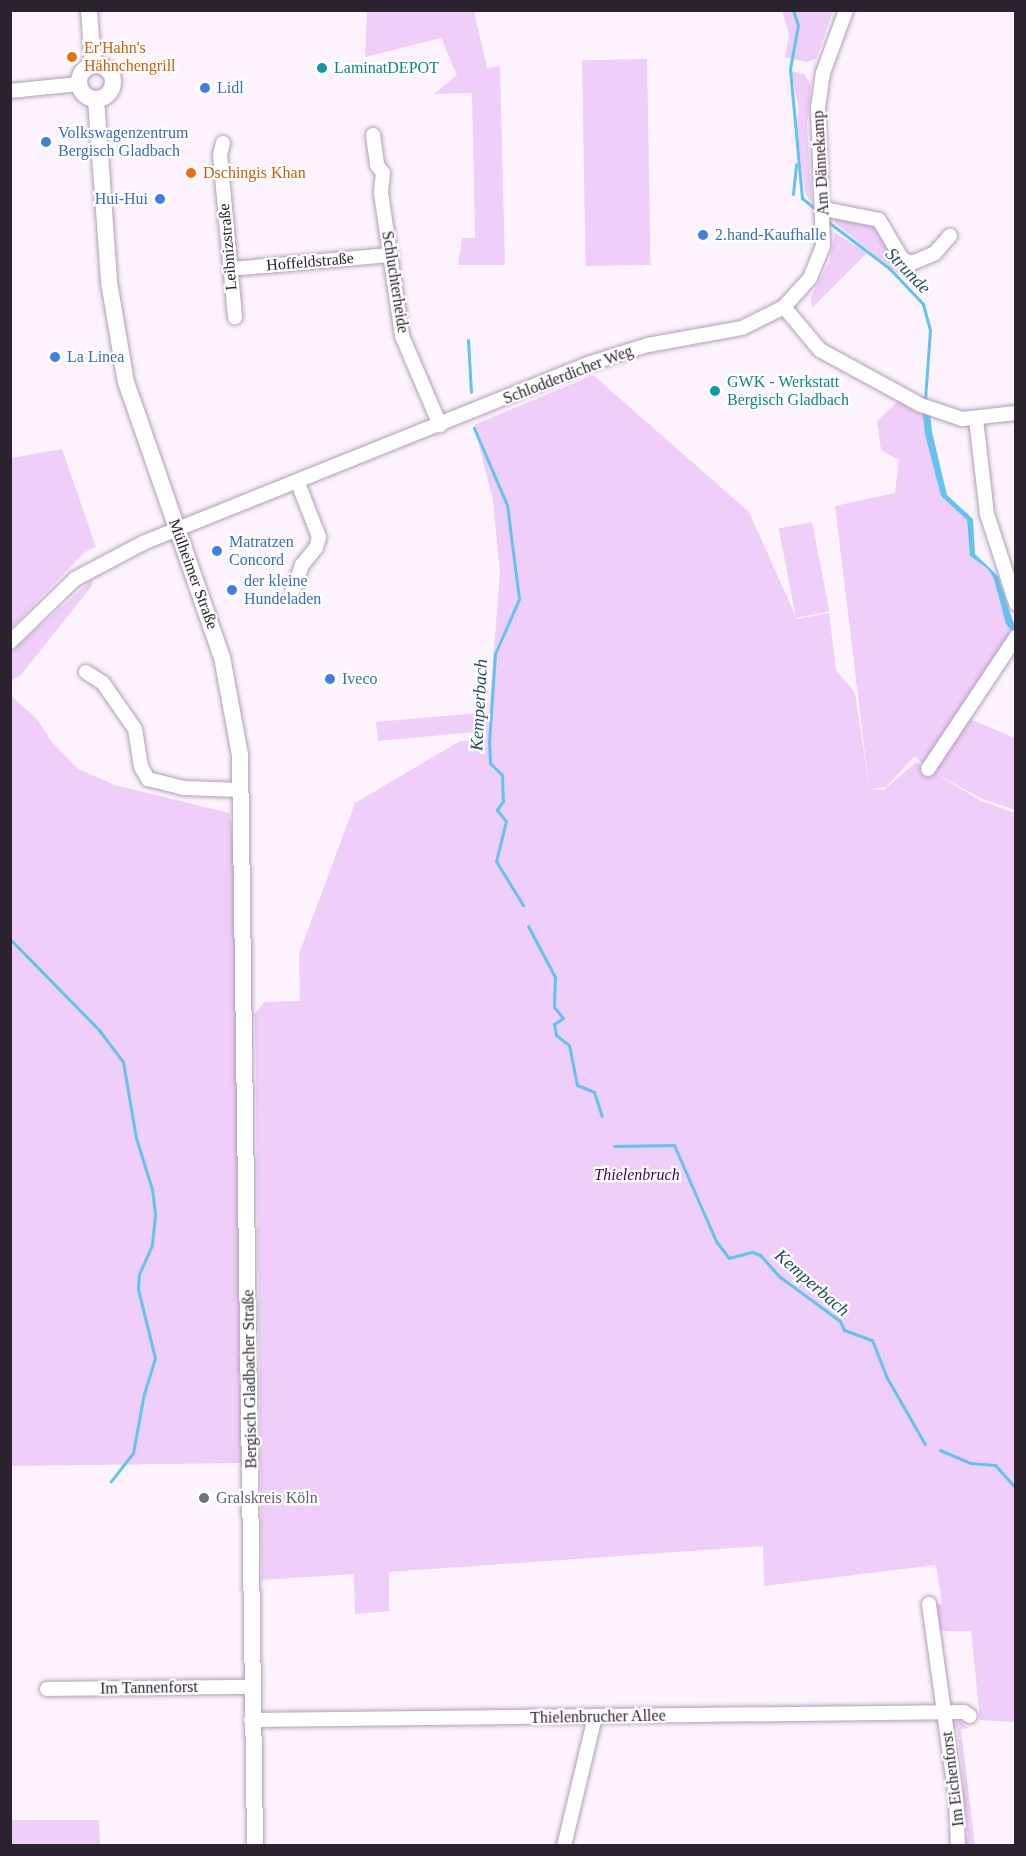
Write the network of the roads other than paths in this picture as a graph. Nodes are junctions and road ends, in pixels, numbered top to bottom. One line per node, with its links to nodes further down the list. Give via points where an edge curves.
1 (89, 10): 3 (main road)
2 (846, 10): 9 (street, Am Dännekamp, via 823,73 818,108)
3 (93, 65): 4 (main road, via 81,74); 6 (main road, via 104,66 113,79 108,95)
4 (79, 84): 5 (street); 6 (main road, via 87,97)
5 (10, 91)
6 (96, 99): 19 (main road, Mülheimer Straße, via 115,328 131,401)
7 (373, 135): 11 (street, Schluchterheide, via 377,165 383,173 381,193)
8 (223, 142): 12 (street, Leibnizstraße, via 220,155)
9 (824, 211): 10 (street, via 879,220 902,259 912,263 935,253); 13 (street, Am Dännekamp, via 820,256 810,278)
10 (950, 236)
11 (391, 255): 12 (street, Hoffeldstraße); 17 (street, Schluchterheide, via 402,336)
12 (230, 269): 14 (street, Leibnizstraße)
13 (784, 306): 16 (street, via 820,350 927,408); 17 (street, Schlodderdicher Weg, via 742,328 648,345 588,364)
14 (235, 317)
15 (1016, 412): 16 (street)
16 (976, 419): 21 (street, via 987,514)
17 (440, 425): 18 (street, Schlodderdicher Weg)
18 (298, 483): 19 (street, Schlodderdicher Weg); 20 (street, via 319,537)
19 (177, 530): 23 (street, Schlodderdicher Weg, via 113,556 75,579); 26 (main road, Mülheimer Straße, via 229,681)
20 (293, 590)
21 (1016, 603)
22 (1016, 638): 25 (street)
23 (10, 642)
24 (86, 672): 26 (street, via 103,683 135,729 141,767 148,779 184,788)
25 (928, 769)
26 (241, 790): 27 (main road, Mülheimer Straße)
27 (246, 1056): 29 (main road, Bergisch Gladbacher Straße)
28 (929, 1605): 31 (street)
29 (252, 1686): 30 (street, Im Tannenforst); 34 (main road, Bergisch Gladbacher Straße)
30 (47, 1689)
31 (945, 1712): 32 (street, Thielenbrucher Allee); 33 (street, Thielenbrucher Allee); 37 (street, Im Eichenforst)
32 (970, 1716)
33 (596, 1717): 34 (street, Thielenbrucher Allee); 36 (street)
34 (251, 1720): 35 (main road, Bergisch Gladbacher Straße)
35 (255, 1845)
36 (564, 1845)
37 (958, 1845)

